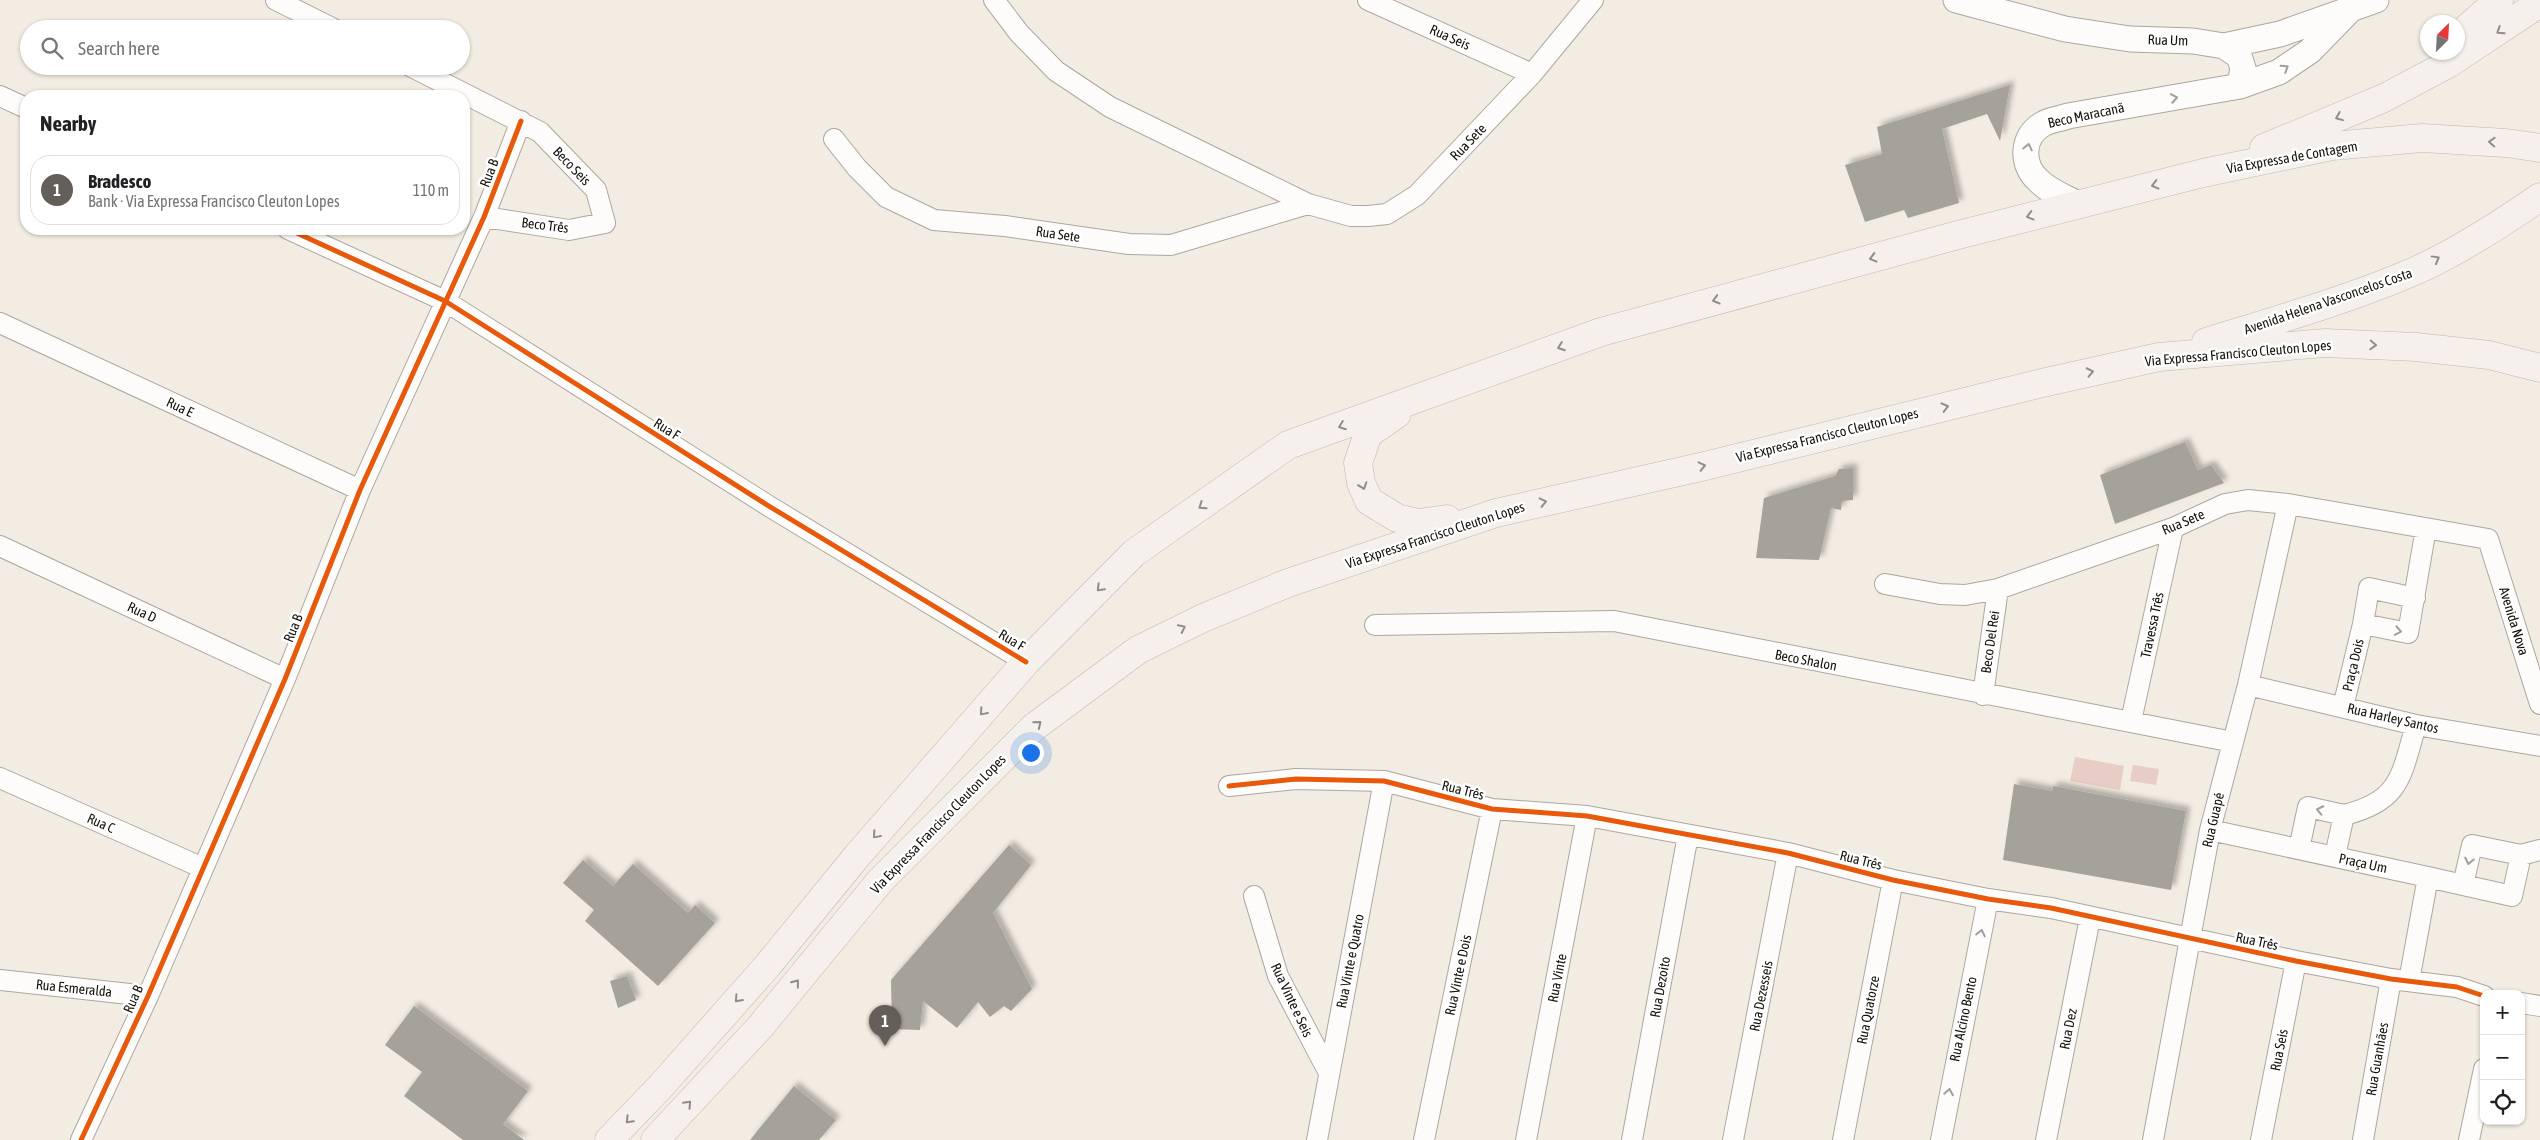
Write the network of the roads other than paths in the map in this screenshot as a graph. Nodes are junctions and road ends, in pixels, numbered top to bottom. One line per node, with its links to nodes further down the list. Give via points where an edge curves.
1 (276, 0): 10 (street)
2 (994, 0): 27 (street, Rua Sete, via 1019,33 1056,70 1110,107)
3 (1368, 0): 14 (street, Rua Seis)
4 (1593, 0): 14 (street, Rua Sete)
5 (1956, 0): 12 (street, Rua Um, via 2065,29 2130,39 2194,41)
6 (2376, 0): 9 (street, Rua Um)
7 (2491, 3): 11 (highway)
8 (2540, 3): 20 (highway, one-way to 20, via 2448,64)
9 (2352, 8): 12 (street, Rua Um, via 2280,34); 16 (street, Beco Maracanã, one-way to 9, via 2279,72 2310,51)
10 (316, 20)
11 (2465, 29)
12 (2224, 46): 16 (street, via 2239,56 2242,68)
13 (2429, 60): 20 (highway)
14 (1532, 74): 27 (street, Rua Sete, via 1417,195 1387,214 1351,216)
15 (428, 75): 17 (street, Beco Seis)
16 (2240, 86): 28 (street, Beco Maracanã, one-way to 16, via 2037,180 2027,166 2025,149 2031,135 2042,124 2068,116)
17 (458, 90)
18 (0, 96): 21 (street)
19 (470, 96): 22 (street, Beco Seis)
20 (2384, 98): 25 (highway, one-way to 25)
21 (20, 105)
22 (521, 121): 29 (street, Rua B); 30 (street, Beco Seis, via 540,132 596,190)
23 (834, 139): 27 (street, Rua Sete, via 886,197 934,220 1005,226 1129,244 1171,245)
24 (2540, 148): 25 (highway, Via Expressa de Contagem, one-way to 25, via 2506,142 2422,138 2332,146)
25 (2203, 173): 28 (highway, Via Expressa de Contagem, one-way to 28)
26 (2540, 197): 34 (highway, Avenida Helena Vasconcelos Costa, one-way to 26, via 2310,310 2417,270)
27 (1308, 204)
28 (2078, 204): 36 (highway, one-way to 36, via 1601,332)
29 (484, 217): 30 (street, Beco Três, via 569,230); 32 (street, Rua B)
30 (606, 222)
31 (301, 235): 32 (street, Rua F)
32 (445, 301): 37 (street, Rua B); 49 (street, Rua F, via 772,508)
33 (0, 323): 37 (street, Rua E)
34 (2159, 357): 35 (highway, Via Expressa Francisco Cleuton Lopes, one-way to 35, via 2325,343 2426,348 2489,356); 39 (highway, Via Expressa Francisco Cleuton Lopes, one-way to 34)
35 (2540, 368)
36 (1421, 397): 39 (highway, one-way to 39, via 1368,434 1358,463 1361,483 1369,501 1397,518 1418,523); 49 (highway, one-way to 49, via 1288,445 1134,553)
37 (360, 490): 50 (street, Rua B)
38 (2288, 504): 40 (street, Rua Sete, via 2248,500 2225,504); 41 (street, Rua Sete); 51 (street, Rua Guapé)
39 (1496, 513): 91 (highway, Via Expressa Francisco Cleuton Lopes, one-way to 39, via 760,1027 880,881 1034,727 1079,692 1138,650 1203,618 1288,583)
40 (2173, 528): 45 (street, Rua Sete); 55 (street, Travessa Três)
41 (2426, 528): 42 (street, Rua Sete); 46 (street, Praça Dois)
42 (2488, 538): 53 (street, Avenida Nova)
43 (0, 546): 50 (street, Rua D)
44 (1884, 584): 45 (street, Rua Sete, via 1940,594 1964,595)
45 (1998, 590): 52 (street, Beco Del Rei)
46 (2415, 598): 47 (street, Praça Dois, one-way to 46, via 2408,633); 47 (street, Praça Dois, via 2370,588)
47 (2363, 624): 54 (street, Praça Dois)
48 (1375, 625): 52 (street, Beco Shalon, via 1614,621)
49 (1026, 662): 90 (highway, one-way to 90, via 857,856 768,965)
50 (284, 679): 72 (street, Rua B)
51 (2248, 685): 54 (street, Rua Harley Santos); 57 (street, Rua Guapé)
52 (1983, 695): 55 (street, Beco Shalon)
53 (2540, 704)
54 (2343, 707): 56 (street, Rua Harley Santos)
55 (2131, 721): 57 (street, Beco Shalon)
56 (2416, 725): 58 (street, Rua Harley Santos); 63 (street, via 2396,786 2382,801)
57 (2233, 742): 65 (street, Rua Guapé)
58 (2540, 746)
59 (0, 778): 72 (street, Rua C)
60 (1384, 782): 61 (street, Rua Três, via 1296,779); 62 (street, Rua Três); 87 (street, Rua Vinte e Quatro)
61 (1229, 786)
62 (1492, 809): 64 (street, Rua Três); 93 (street, Rua Vinte e Dois)
63 (2344, 815): 67 (street, one-way to 67, via 2308,808); 70 (street)
64 (1587, 816): 66 (street, Rua Três); 94 (street, Rua Vinte)
65 (2210, 830): 67 (street, Praça Um); 79 (street, Rua Guapé)
66 (1688, 834): 69 (street, Rua Três); 95 (street, Rua Dezoito)
67 (2299, 849): 70 (street, Praça Um)
68 (2540, 850): 71 (street)
69 (1788, 853): 74 (street, Rua Três); 96 (street, Rua Dezesseis)
70 (2335, 856): 73 (street, Praça Um)
71 (2521, 856): 75 (street, one-way to 75, via 2472,845); 75 (street, Praça Um, via 2512,896)
72 (203, 868): 84 (street, Rua B)
73 (2428, 877): 75 (street, Praça Um); 82 (street)
74 (1893, 880): 77 (street, Rua Três); 97 (street, Rua Quatorze)
75 (2463, 885)
76 (1254, 896): 87 (street, Rua Vinte e Seis, via 1278,976)
77 (1988, 899): 78 (street, Rua Três, via 2051,908); 98 (street, Rua Alcino Bento, one-way to 77)
78 (2090, 918): 79 (street, Rua Três); 99 (street, Rua Dez)
79 (2190, 938): 80 (street, Rua Três); 100 (street, Rua Guapé)
80 (2296, 961): 82 (street, Rua Três); 101 (street, Rua Seis)
81 (0, 980): 84 (street, Rua Esmeralda)
82 (2400, 980): 83 (street, Rua Três, via 2457,987); 102 (street, Rua Guanhães)
83 (2480, 995)
84 (148, 996): 89 (street, Rua B)
85 (2525, 1004): 86 (street)
86 (2540, 1006)
87 (1329, 1073): 92 (street, Rua Vinte e Quatro)
88 (2482, 1080): 103 (street)
89 (80, 1140)
90 (609, 1140)
91 (655, 1140)
92 (1317, 1140)
93 (1424, 1140)
94 (1526, 1140)
95 (1632, 1140)
96 (1733, 1140)
97 (1843, 1140)
98 (1941, 1140)
99 (2046, 1140)
100 (2153, 1140)
101 (2261, 1140)
102 (2363, 1140)
103 (2469, 1140)

